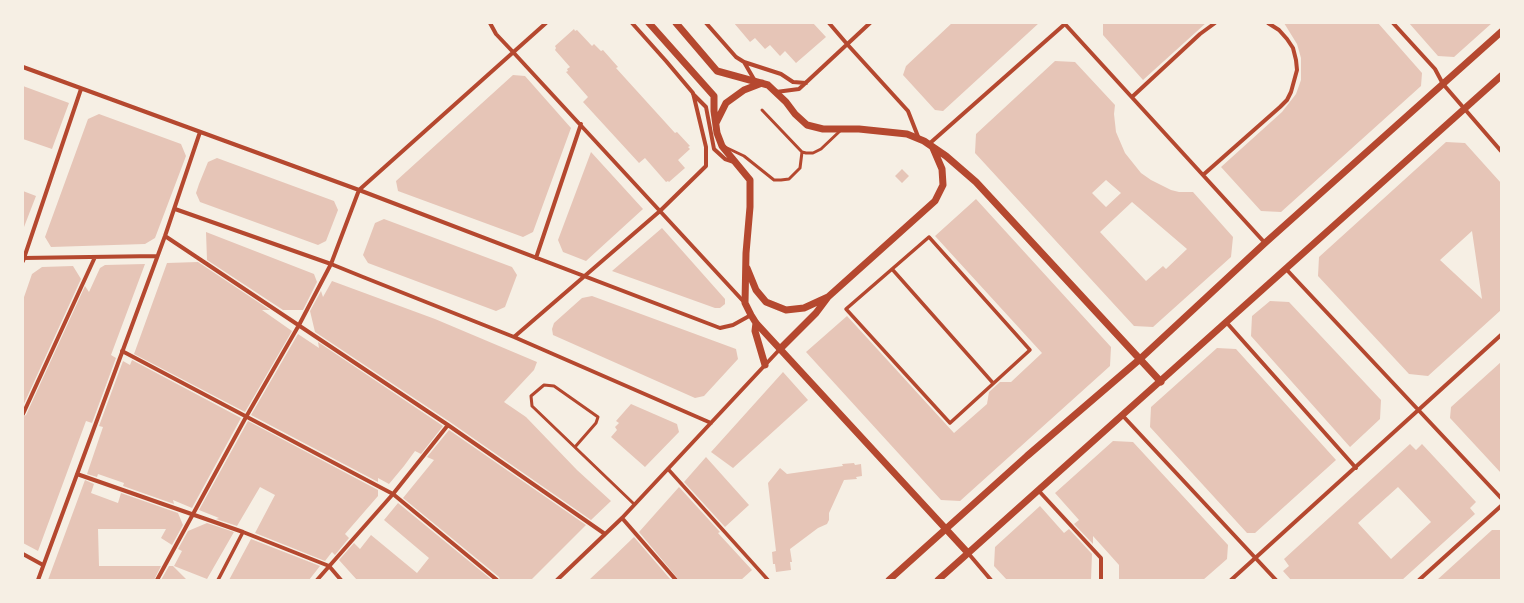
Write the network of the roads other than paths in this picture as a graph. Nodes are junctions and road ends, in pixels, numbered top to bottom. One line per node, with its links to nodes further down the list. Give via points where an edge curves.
1 (490, 23): 15 (street, via 496,34)
2 (546, 23): 15 (street)
3 (632, 23): 24 (street)
4 (649, 23): 29 (street, via 714,96)
5 (676, 23): 20 (street, via 717,70)
6 (706, 23): 16 (street, via 736,57)
7 (829, 23): 14 (street)
8 (870, 23): 14 (street)
9 (1065, 23): 25 (street); 34 (street)
10 (1215, 23): 25 (street)
11 (1268, 23): 38 (street, via 1279,30 1293,48 1297,70 1291,92 1280,107)
12 (1393, 23): 21 (street, via 1435,69)
13 (1501, 32): 21 (street)
14 (847, 44): 19 (street); 32 (street, via 908,111)
15 (513, 52): 28 (street); 39 (street)
16 (744, 62): 19 (street, via 781,74 793,82); 20 (street)
17 (23, 67): 22 (street)
18 (1501, 76): 26 (street)
19 (806, 82): 23 (street, via 799,89)
20 (759, 83): 23 (street, via 768,85); 29 (street, via 726,103)
21 (1443, 84): 26 (street); 43 (street)
22 (81, 89): 31 (street); 47 (street)
23 (776, 92): 30 (street, via 807,125 823,129)
24 (693, 93): 37 (street, via 706,107 714,149); 41 (street, via 706,148 706,166)
25 (1132, 97): 38 (street)
26 (1465, 108): 35 (street); 51 (street)
27 (762, 110): 36 (lane)
28 (581, 124): 41 (street); 46 (street)
29 (715, 124): 33 (street)
30 (843, 129): 32 (street, via 907,134); 36 (lane, via 821,150 813,153)
31 (200, 132): 39 (street); 40 (street)
32 (919, 139): 34 (street)
33 (722, 146): 36 (lane, via 744,156 774,180 789,179 800,168); 37 (street)
34 (931, 146): 53 (street, via 942,169 943,185 935,201); 63 (street, via 970,176)
35 (1501, 151)
36 (802, 152)
37 (736, 163): 49 (street, via 750,180)
38 (1203, 175): 43 (street)
39 (359, 190): 46 (street); 48 (street)
40 (174, 209): 42 (street); 48 (street)
41 (660, 211): 52 (street); 54 (street)
42 (165, 236): 44 (street); 58 (street)
43 (1265, 243): 63 (street)
44 (157, 256): 45 (street); 62 (street)
45 (95, 257): 47 (street); 68 (street)
46 (536, 258): 52 (street)
47 (23, 259)
48 (331, 264): 58 (street); 60 (street)
49 (746, 266): 53 (street, via 756,290 766,302 786,310 804,308); 54 (street)
50 (892, 269): 66 (street); 66 (street, via 929,237 1030,350); 66 (street, via 846,309 950,423)
51 (1286, 269): 57 (street); 67 (street)
52 (584, 277): 55 (street, via 720,328 734,325); 60 (street)
53 (828, 297): 61 (street, via 816,314)
54 (745, 303): 55 (street)
55 (751, 315): 56 (street)
56 (756, 323): 61 (street); 64 (street, via 755,331)
57 (1227, 323): 65 (street); 74 (street)
58 (299, 325): 70 (street); 72 (street)
59 (1501, 334): 67 (street)
60 (514, 337): 71 (street)
61 (781, 348): 64 (street); 84 (street)
62 (122, 351): 70 (street); 76 (street)
63 (1140, 359): 65 (street); 84 (street)
64 (765, 365): 71 (street)
65 (1161, 382): 69 (street)
66 (994, 383)
67 (1418, 411): 74 (street); 79 (street)
68 (23, 414)
69 (1123, 416): 77 (street); 89 (street)
70 (246, 418): 78 (street); 82 (street)
71 (711, 423): 75 (street)
72 (448, 425): 78 (street); 86 (street)
73 (575, 447): 73 (lane, via 532,406 532,396 544,385 554,386 598,417 596,423); 80 (lane)
74 (1356, 468): 89 (street)
75 (668, 469): 80 (street); 100 (street)
76 (77, 474): 82 (street); 90 (street)
77 (1038, 490): 87 (street); 104 (street, via 1101,558)
78 (393, 494): 91 (street); 97 (street)
79 (1501, 498)
80 (634, 504): 83 (street)
81 (1501, 506): 107 (street)
82 (193, 514): 85 (street); 93 (street)
83 (622, 518): 86 (street); 99 (street)
84 (946, 530): 87 (street); 101 (street)
85 (243, 532): 91 (street); 94 (street)
86 (605, 534): 98 (street)
87 (968, 553): 102 (street); 103 (street)
88 (23, 554): 90 (street)
89 (1256, 558): 105 (street); 106 (street)
90 (43, 565): 92 (street)
91 (329, 566): 95 (street); 96 (street)
92 (38, 580)
93 (157, 580)
94 (218, 580)
95 (317, 580)
96 (341, 580)
97 (497, 580)
98 (557, 580)
99 (676, 580)
100 (768, 580)
101 (889, 580)
102 (938, 580)
103 (991, 580)
104 (1101, 580)
105 (1230, 580)
106 (1276, 580)
107 (1419, 580)

